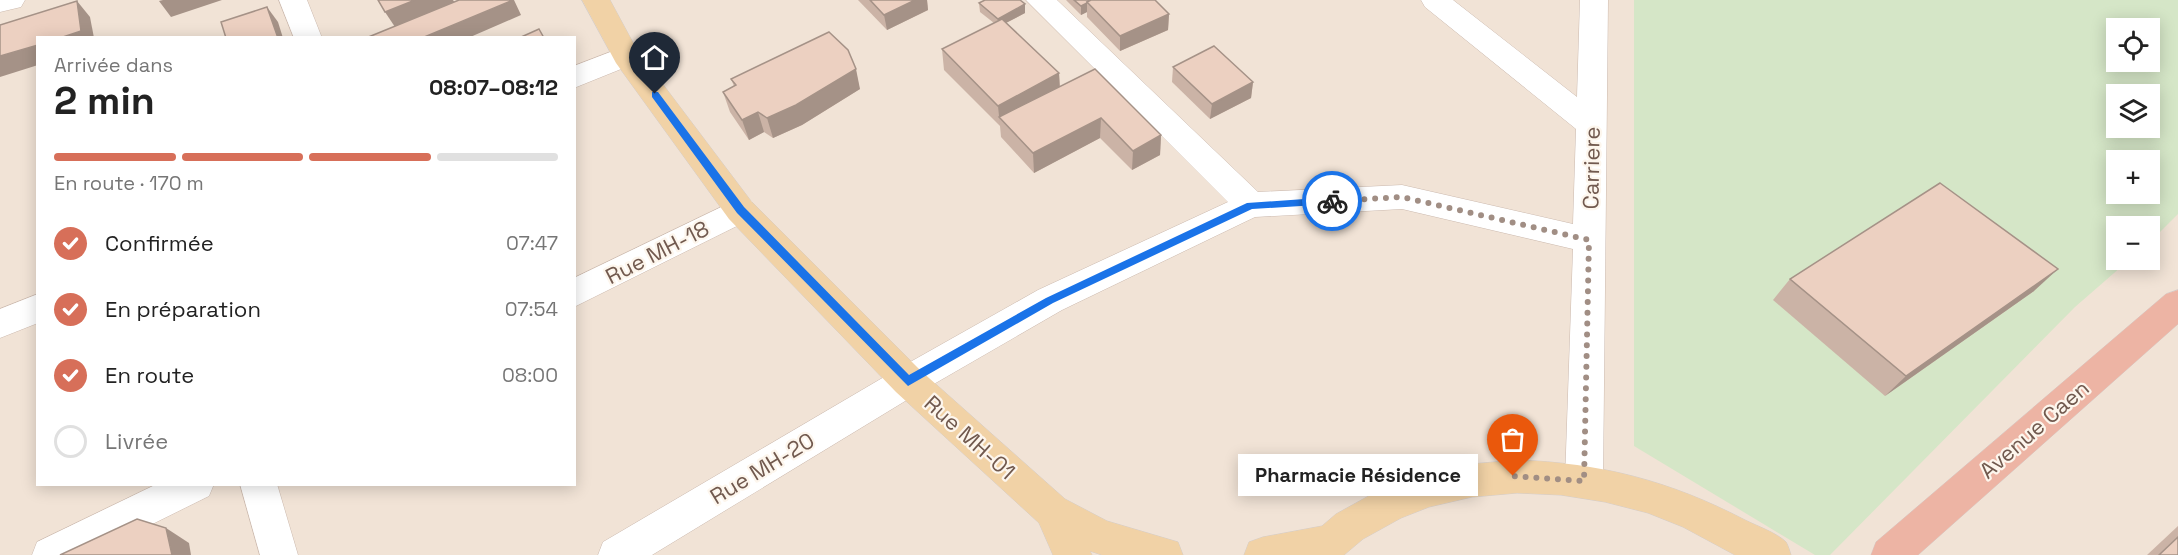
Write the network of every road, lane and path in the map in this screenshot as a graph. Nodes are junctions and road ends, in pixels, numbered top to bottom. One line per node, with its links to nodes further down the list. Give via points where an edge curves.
1 (11, 0): 7 (street)
2 (293, 0): 8 (street)
3 (596, 0): 9 (main road, Rue MH-01)
4 (1040, 0): 12 (street)
5 (1435, 0): 11 (street)
6 (1594, 0): 11 (street, Carriere)
7 (0, 3)
8 (307, 36)
9 (626, 56): 10 (street); 13 (main road, Rue MH-01)
10 (576, 77)
11 (1592, 125): 14 (street, Carriere)
12 (1251, 205): 14 (street, via 1402,197); 19 (street, Rue MH-20, via 1050,300)
13 (740, 210): 15 (street, Rue MH-18); 19 (main road, Rue MH-01)
14 (1589, 240): 20 (street, Carriere)
15 (576, 293)
16 (2178, 304): 32 (highway, Avenue Caen)
17 (36, 309): 18 (street)
18 (0, 324)
19 (908, 381): 23 (main road, Rue MH-01); 27 (street, Rue MH-20)
20 (1584, 481): 24 (main road, via 1513,476 1445,484 1382,507); 31 (main road, via 1670,504 1712,521)
21 (192, 486): 25 (street)
22 (259, 486): 26 (street)
23 (1052, 511): 28 (main road, Rue MH-01); 29 (main road, Rue MH-01, via 1096,535)
24 (1321, 549): 30 (main road)
25 (51, 555)
26 (279, 555)
27 (617, 555)
28 (1073, 555)
29 (1164, 555)
30 (1263, 555)
31 (1772, 555)
32 (1890, 555)

